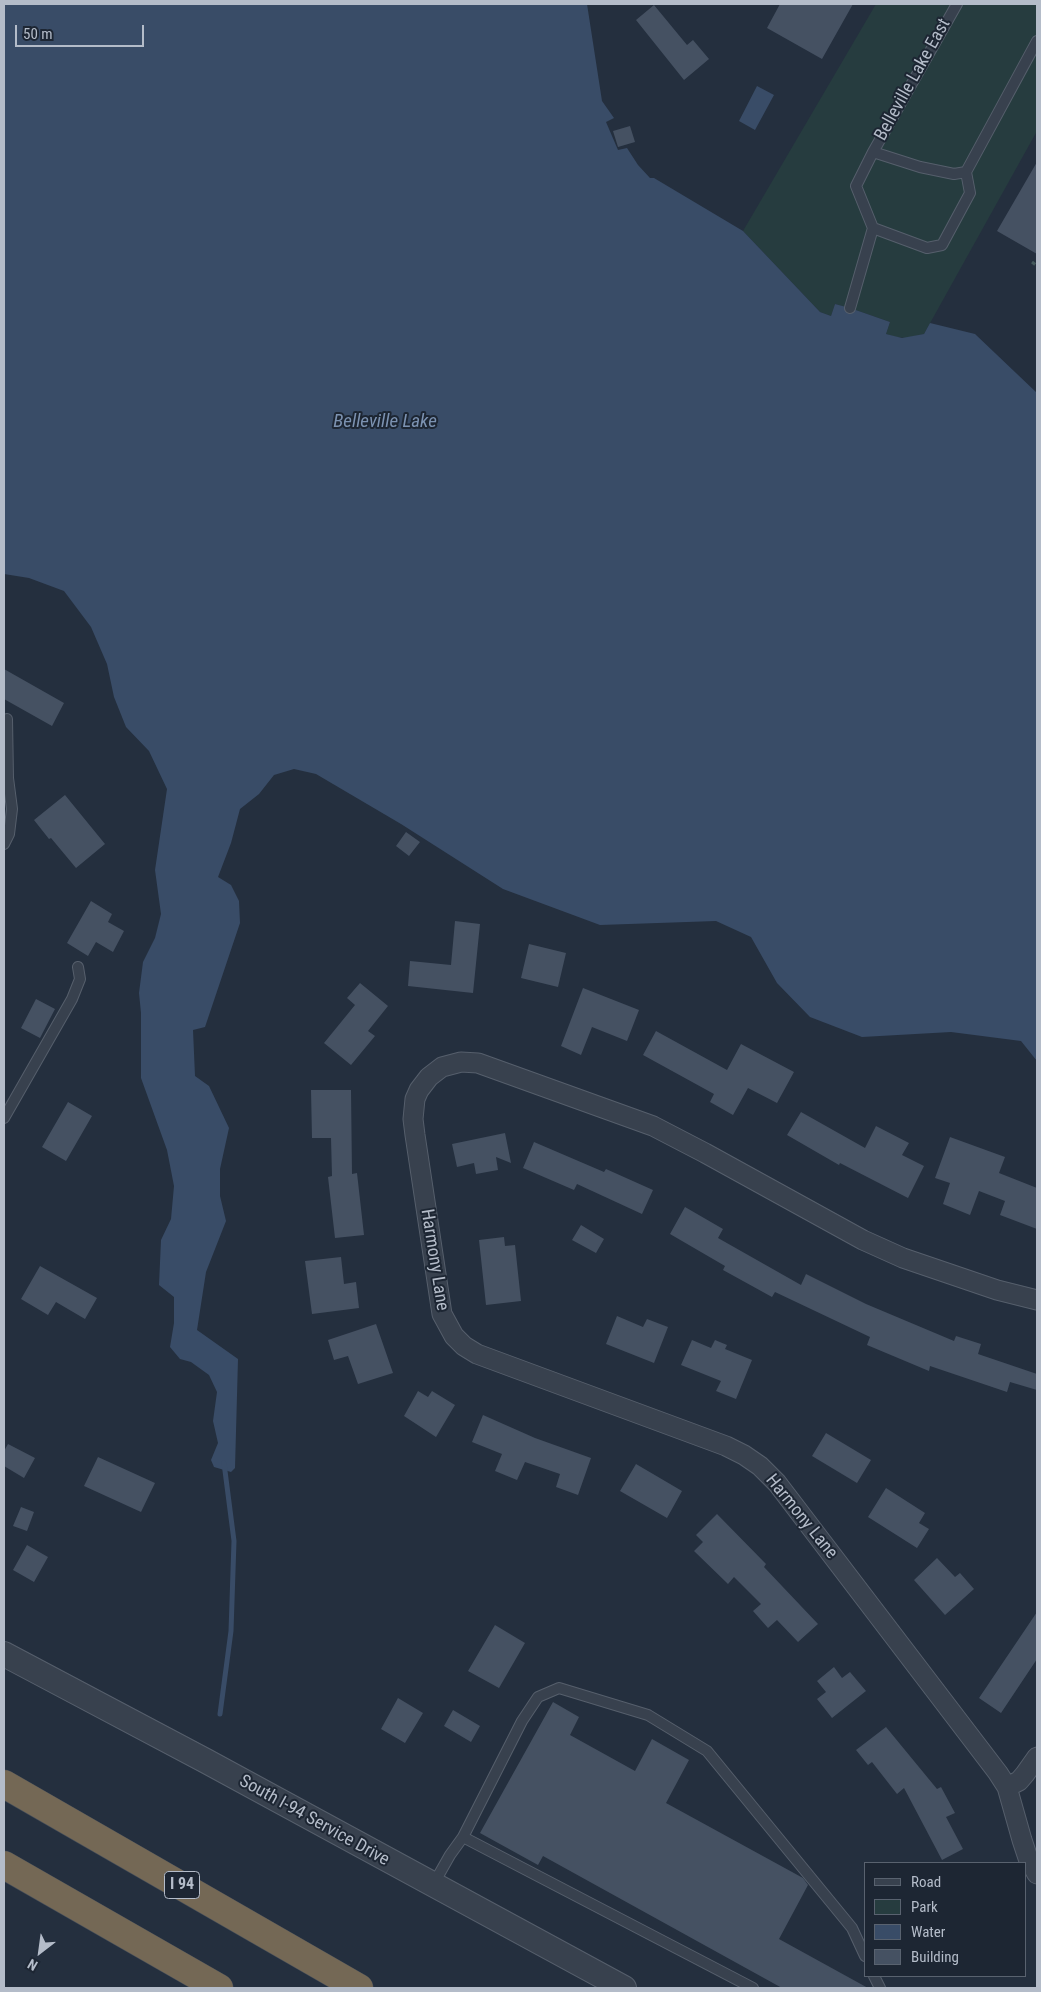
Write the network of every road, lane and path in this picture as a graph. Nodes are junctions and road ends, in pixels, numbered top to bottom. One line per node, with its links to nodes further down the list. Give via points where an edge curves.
1 (956, 4): 3 (lane, Belleville Lake East)
2 (1037, 41): 4 (lane)
3 (873, 152): 4 (lane, Belleville Lake East, via 920,167 954,174); 5 (lane, via 856,186)
4 (966, 172): 5 (lane, via 970,193 942,245 927,248)
5 (873, 228): 8 (lane)
6 (1032, 262): 7 (path)
7 (1037, 266)
8 (850, 308)
9 (7, 719): 10 (lane, via 12,809 9,834)
10 (4, 844)
11 (78, 967): 12 (lane, via 80,979 72,999)
12 (4, 1118)
13 (1037, 1300): 17 (street, Harmony Lane, via 903,1258 863,1240 653,1126 478,1062 442,1067 429,1077 415,1099 415,1135 442,1314 454,1336 477,1354 726,1446 760,1466 777,1483)
14 (4, 1654): 21 (street, South I-94 Service Drive)
15 (1037, 1757): 17 (street, via 1019,1781)
16 (4, 1784): 26 (highway, I 94)
17 (1007, 1786): 20 (street, Harmony Lane, via 1025,1849)
18 (463, 1837): 21 (lane); 23 (lane, via 522,1721 538,1697 558,1688 648,1715 706,1751 852,1928); 28 (lane)
19 (4, 1865): 25 (highway)
20 (1037, 1874)
21 (432, 1886): 27 (street, South I-94 Service Drive)
22 (4, 1887): 24 (highway)
23 (864, 1954)
24 (182, 1988)
25 (219, 1988)
26 (359, 1988)
27 (624, 1988)
28 (753, 1988)

